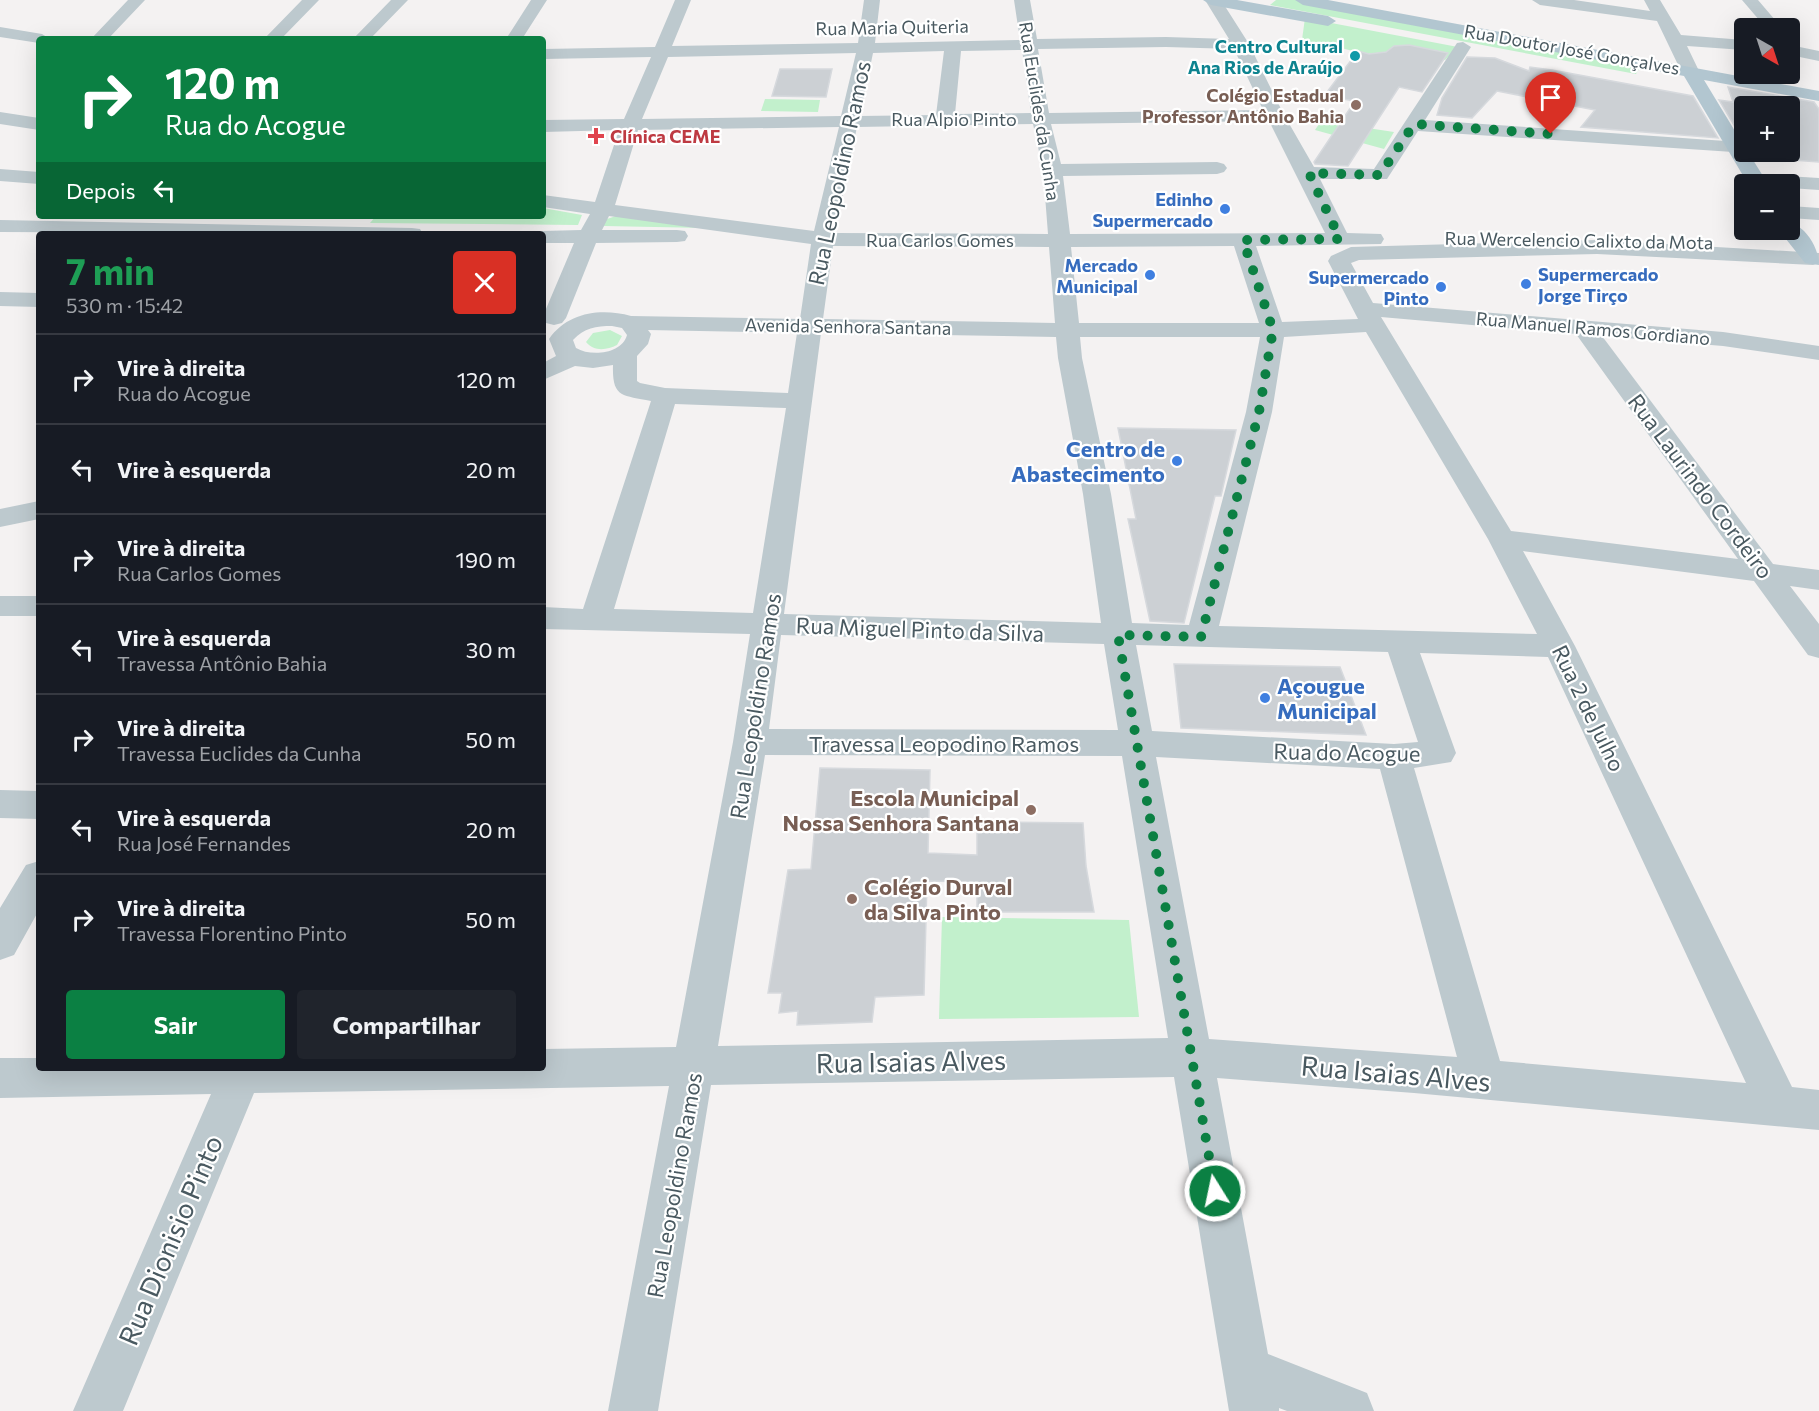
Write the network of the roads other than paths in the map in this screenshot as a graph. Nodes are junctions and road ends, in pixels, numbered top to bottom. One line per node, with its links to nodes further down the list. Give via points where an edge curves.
1 (137, 0): 18 (street)
2 (311, 0): 19 (street)
3 (400, 0): 20 (street)
4 (539, 0): 21 (street)
5 (683, 0): 32 (street)
6 (872, 0): 29 (street, Rua Leopoldino Ramos)
7 (1022, 0): 28 (street, Rua Euclides da Cunha)
8 (1212, 0): 13 (main road, Rua Doutor José Gonçalves); 16 (street)
9 (1303, 0): 38 (main road, Rua Doutor José Gonçalves)
10 (1540, 0): 14 (street)
11 (1652, 0): 14 (street)
12 (1750, 0): 15 (street)
13 (1259, 4): 16 (street); 30 (main road, Rua Doutor José Gonçalves)
14 (1662, 17): 23 (street)
15 (1765, 18)
16 (1232, 25): 25 (street)
17 (0, 32): 22 (street)
18 (102, 36)
19 (275, 36)
20 (365, 36)
21 (516, 36)
22 (36, 38)
23 (1676, 40): 26 (street); 39 (street)
24 (0, 43): 31 (street)
25 (1241, 44): 28 (street, Rua Maria Quiteria); 42 (street)
26 (1734, 44)
27 (953, 45): 28 (street, Rua Maria Quiteria); 29 (street, Rua Maria Quiteria); 44 (street)
28 (1030, 45): 45 (street, Rua Euclides da Cunha)
29 (866, 46): 32 (street, Rua Maria Quiteria); 46 (street, Rua Leopoldino Ramos)
30 (1469, 48): 49 (street)
31 (36, 49)
32 (661, 51): 34 (street, Rua Maria Quiteria); 48 (street)
33 (1800, 52): 35 (street)
34 (546, 54)
35 (1819, 56)
36 (1522, 58): 37 (main road, Rua Doutor José Gonçalves)
37 (1545, 62)
38 (1630, 69): 39 (main road, Rua Doutor José Gonçalves); 40 (main road, Rua Doutor José Gonçalves)
39 (1690, 71): 40 (main road, Rua Doutor José Gonçalves); 41 (main road)
40 (1701, 91): 51 (main road)
41 (1819, 96)
42 (1275, 115): 45 (street, Rua Alpio Pinto); 54 (street)
43 (0, 118): 47 (street)
44 (945, 119): 45 (street, Rua Alpio Pinto); 46 (street, Rua Alpio Pinto)
45 (1041, 119): 53 (street, Rua Euclides da Cunha)
46 (848, 120): 48 (street, Rua Alpio Pinto); 71 (street, Rua Leopoldino Ramos)
47 (36, 124)
48 (631, 124): 50 (street, Rua Alpio Pinto); 61 (street)
49 (1414, 124): 51 (street); 54 (street, via 1380,175)
50 (546, 126)
51 (1733, 146): 55 (main road)
52 (1216, 168): 53 (street)
53 (1053, 170): 73 (street, Rua Euclides da Cunha)
54 (1309, 173): 75 (street)
55 (1752, 174)
56 (0, 175): 57 (street)
57 (36, 178)
58 (1800, 183): 59 (street)
59 (1819, 184)
60 (546, 201): 61 (street, Rua Carlos Gomes)
61 (603, 209): 68 (street, Rua Carlos Gomes); 70 (street)
62 (1800, 213): 63 (street)
63 (1819, 214)
64 (358, 219): 67 (street)
65 (0, 226): 66 (street)
66 (247, 231)
67 (348, 231)
68 (780, 234): 70 (street); 71 (street, Rua Carlos Gomes)
69 (546, 237): 70 (street)
70 (587, 238): 79 (street)
71 (823, 239): 73 (street, Rua Carlos Gomes); 81 (street, Rua Leopoldino Ramos)
72 (1243, 240): 73 (street, Rua Carlos Gomes); 75 (street, Rua Carlos Gomes); 84 (street)
73 (1058, 241): 83 (street, Rua Euclides da Cunha)
74 (1809, 247): 75 (street, Rua Wercelencio Calixto da Mota, via 1359,253)
75 (1342, 248): 78 (street, Rua 2 de Julho, via 1340,267)
76 (0, 299): 77 (street)
77 (36, 300)
78 (1370, 317): 82 (street, Rua Manuel Ramos Gordiano); 84 (street, Rua Manuel Ramos Gordiano); 93 (street, Rua 2 de Julho)
79 (557, 320): 80 (street, Avenida Senhora Santana, via 584,322 609,318); 87 (street, via 561,346)
80 (630, 323): 81 (street, Avenida Senhora Santana); 86 (street, via 640,334 639,341)
81 (809, 325): 83 (street, Avenida Senhora Santana); 90 (street, Rua Leopoldino Ramos)
82 (1582, 326): 85 (street, Rua Manuel Ramos Gordiano, via 1723,339); 94 (street, Rua Laurindo Cordeiro)
83 (1066, 330): 84 (street, Avenida Senhora Santana); 101 (street, Rua Euclides da Cunha)
84 (1273, 330): 102 (street, via 1259,412)
85 (1819, 353)
86 (625, 354): 87 (street, via 603,360); 89 (street, via 625,384)
87 (573, 357): 88 (street)
88 (546, 371)
89 (665, 396): 90 (street); 99 (street)
90 (801, 401): 100 (street, Rua Leopoldino Ramos)
91 (36, 511): 92 (street)
92 (0, 518)
93 (1502, 539): 94 (street); 104 (street, Rua 2 de Julho)
94 (1765, 572): 95 (street); 105 (street, Rua Laurindo Cordeiro)
95 (1819, 580)
96 (0, 606): 97 (street)
97 (36, 606)
98 (546, 618): 99 (street, Rua Miguel Pinto da Silva)
99 (595, 620): 100 (street, Rua Miguel Pinto da Silva)
100 (767, 624): 101 (street, Rua Miguel Pinto da Silva); 106 (street, Rua Leopoldino Ramos)
101 (1118, 635): 102 (street); 107 (street, Rua Euclides da Cunha)
102 (1201, 637): 103 (street)
103 (1400, 642): 104 (street); 108 (street, Rua do Acogue, via 1439,753)
104 (1559, 646): 120 (street, Rua 2 de Julho)
105 (1819, 647)
106 (750, 742): 107 (street, Travessa Leopodino Ramos); 114 (street, Rua Leopoldino Ramos)
107 (1137, 743): 108 (street, Rua do Acogue); 113 (street, Rua Euclides da Cunha)
108 (1394, 757): 119 (street)
109 (0, 804): 110 (street)
110 (36, 805)
111 (36, 881): 112 (street)
112 (0, 943)
113 (1192, 1057): 114 (street, Rua Isaias Alves); 119 (street, Rua Isaias Alves); 122 (street, Rua Euclides da Cunha)
114 (695, 1066): 115 (street, Rua Isaias Alves); 124 (street, Rua Leopoldino Ramos)
115 (546, 1069)
116 (212, 1071): 118 (street, Rua Isaias Alves)
117 (242, 1071): 123 (street, Rua Dionisio Pinto)
118 (0, 1078)
119 (1485, 1081): 120 (street, Rua Isaias Alves)
120 (1779, 1106): 121 (street, Rua Isaias Alves)
121 (1819, 1110)
122 (1250, 1390): 125 (street)
123 (98, 1411)
124 (633, 1411)
125 (1349, 1411)

